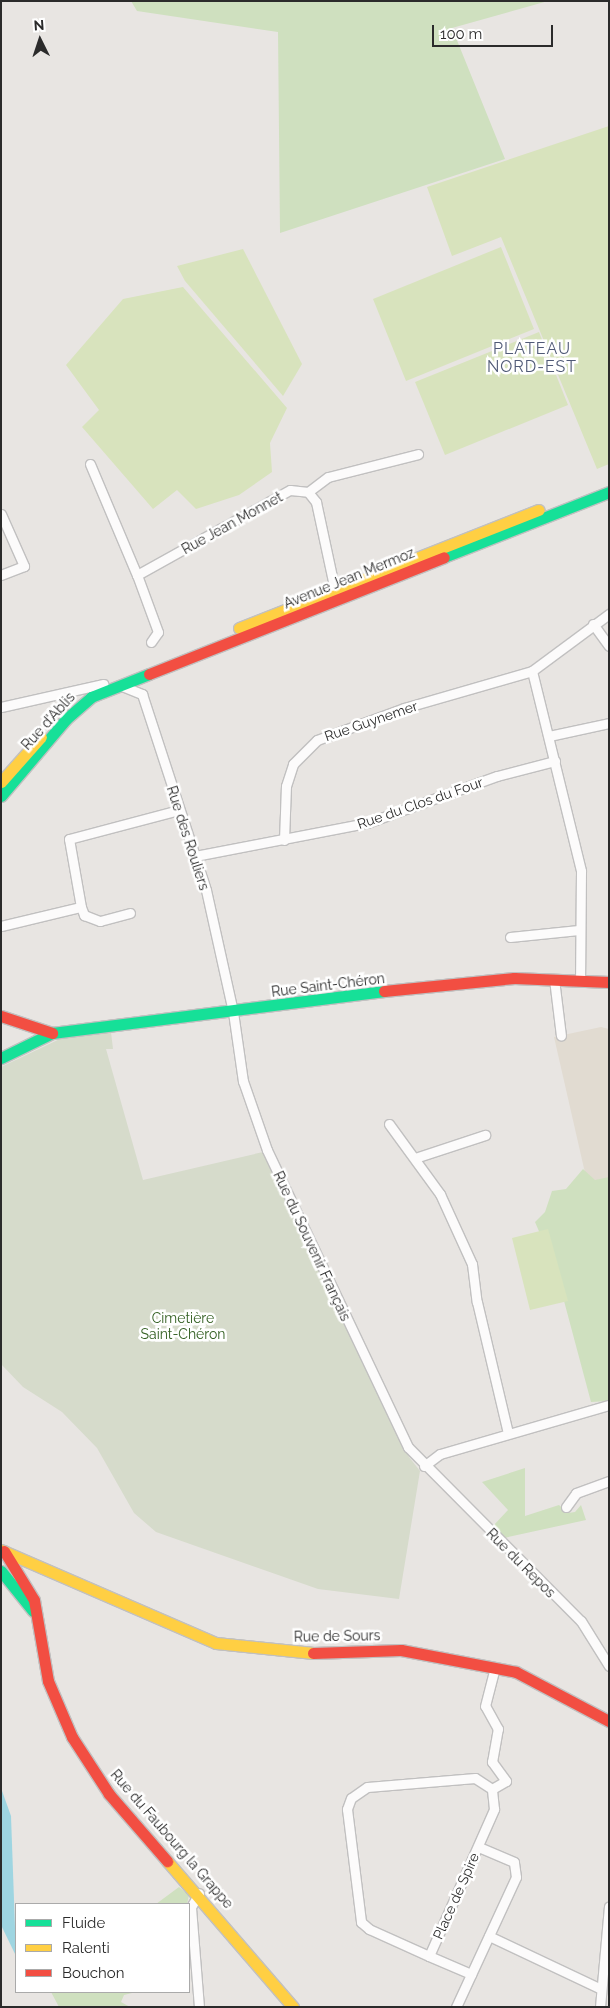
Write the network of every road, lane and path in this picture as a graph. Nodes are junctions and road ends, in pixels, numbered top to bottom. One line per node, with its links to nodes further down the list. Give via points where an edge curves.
1 (418, 454): 4 (street, via 328,477)
2 (90, 464): 8 (street)
3 (609, 483): 9 (main road, Avenue Jean Mermoz)
4 (308, 492): 8 (street, Rue Jean Monnet, via 290,490); 9 (street, via 316,502)
5 (609, 492): 9 (main road, Avenue Jean Mermoz)
6 (1, 514): 7 (street, via 24,566)
7 (1, 575)
8 (136, 575): 12 (street, via 158,632)
9 (336, 593): 15 (main road, Avenue Jean Mermoz); 16 (main road, Avenue Jean Mermoz)
10 (609, 614): 11 (street)
11 (593, 624): 13 (street); 14 (street)
12 (151, 642)
13 (609, 646)
14 (532, 671): 23 (street); 28 (street, Rue Guynemer, via 404,708 317,740 303,750 290,772)
15 (116, 686): 16 (main road, Avenue Jean Mermoz); 27 (street, Rue des Rouliers, via 133,687 142,694)
16 (101, 689): 17 (street); 18 (main road, Rue d'Ablis)
17 (62, 694): 18 (street); 19 (street)
18 (79, 701): 25 (main road, Rue d'Ablis, via 45,732); 26 (main road, Rue d'Ablis)
19 (16, 706): 20 (street); 21 (street)
20 (1, 707)
21 (1, 711)
22 (609, 723): 23 (street)
23 (549, 736): 24 (street)
24 (555, 761): 28 (street, Rue du Clos du Four, via 497,776 367,823); 33 (street, via 581,871)
25 (1, 782)
26 (1, 796)
27 (179, 810): 29 (street, Rue des Rouliers); 30 (street, via 70,839)
28 (284, 840): 29 (street, Rue du Clos du Four)
29 (195, 856): 38 (street, Rue des Rouliers)
30 (81, 907): 31 (street, via 84,915 100,921); 32 (street)
31 (130, 913)
32 (1, 926)
33 (579, 930): 34 (street); 36 (street)
34 (510, 937)
35 (554, 979): 36 (main road, Rue Saint-Chéron); 38 (main road, Rue Saint-Chéron, via 489,978); 41 (street)
36 (580, 981): 37 (main road, Rue Saint-Chéron)
37 (609, 982)
38 (233, 1012): 40 (main road, Rue Saint-Chéron); 48 (street, Rue du Souvenir Français, via 243,1081 267,1150 408,1447)
39 (1, 1016): 40 (main road)
40 (52, 1033): 42 (main road)
41 (561, 1036)
42 (1, 1058)
43 (389, 1124): 45 (street)
44 (485, 1136): 45 (street)
45 (415, 1158): 47 (street, via 440,1194 472,1264)
46 (609, 1405): 47 (street)
47 (508, 1433): 48 (street, via 440,1454)
48 (424, 1466): 56 (street, Rue du Repos, via 581,1621)
49 (609, 1482): 50 (street, via 576,1493)
50 (566, 1507)
51 (4, 1556): 52 (main road, Rue de Sours); 54 (main road, Rue du Faubourg la Grappe)
52 (38, 1566): 54 (main road); 57 (main road, Rue de Sours, via 216,1643 301,1654 411,1651)
53 (1, 1571): 55 (main road, Rue du Faubourg la Grappe)
54 (26, 1582): 55 (main road, Rue du Faubourg la Grappe)
55 (38, 1620): 61 (main road, Rue du Faubourg la Grappe, via 48,1681 72,1737 109,1794)
56 (609, 1666)
57 (495, 1667): 58 (main road, Rue de Sours, via 516,1672); 59 (street, via 485,1706 498,1729 492,1762 506,1781)
58 (609, 1721)
59 (492, 1789): 60 (street, via 494,1809); 64 (street, via 474,1778 367,1787 351,1798 347,1809 361,1922)
60 (478, 1847): 63 (street, Place de Spire, via 517,1867); 64 (street, Place de Spire)
61 (199, 1893): 67 (street, via 191,1907); 68 (main road, Rue du Faubourg la Grappe)
62 (609, 1906): 66 (street)
63 (489, 1936): 65 (street, Place de Spire); 66 (street)
64 (429, 1956): 65 (street)
65 (471, 1974): 69 (street, Place de Spire)
66 (601, 1989): 70 (street)
67 (199, 2007)
68 (293, 2007)
69 (456, 2007)
70 (600, 2007)

